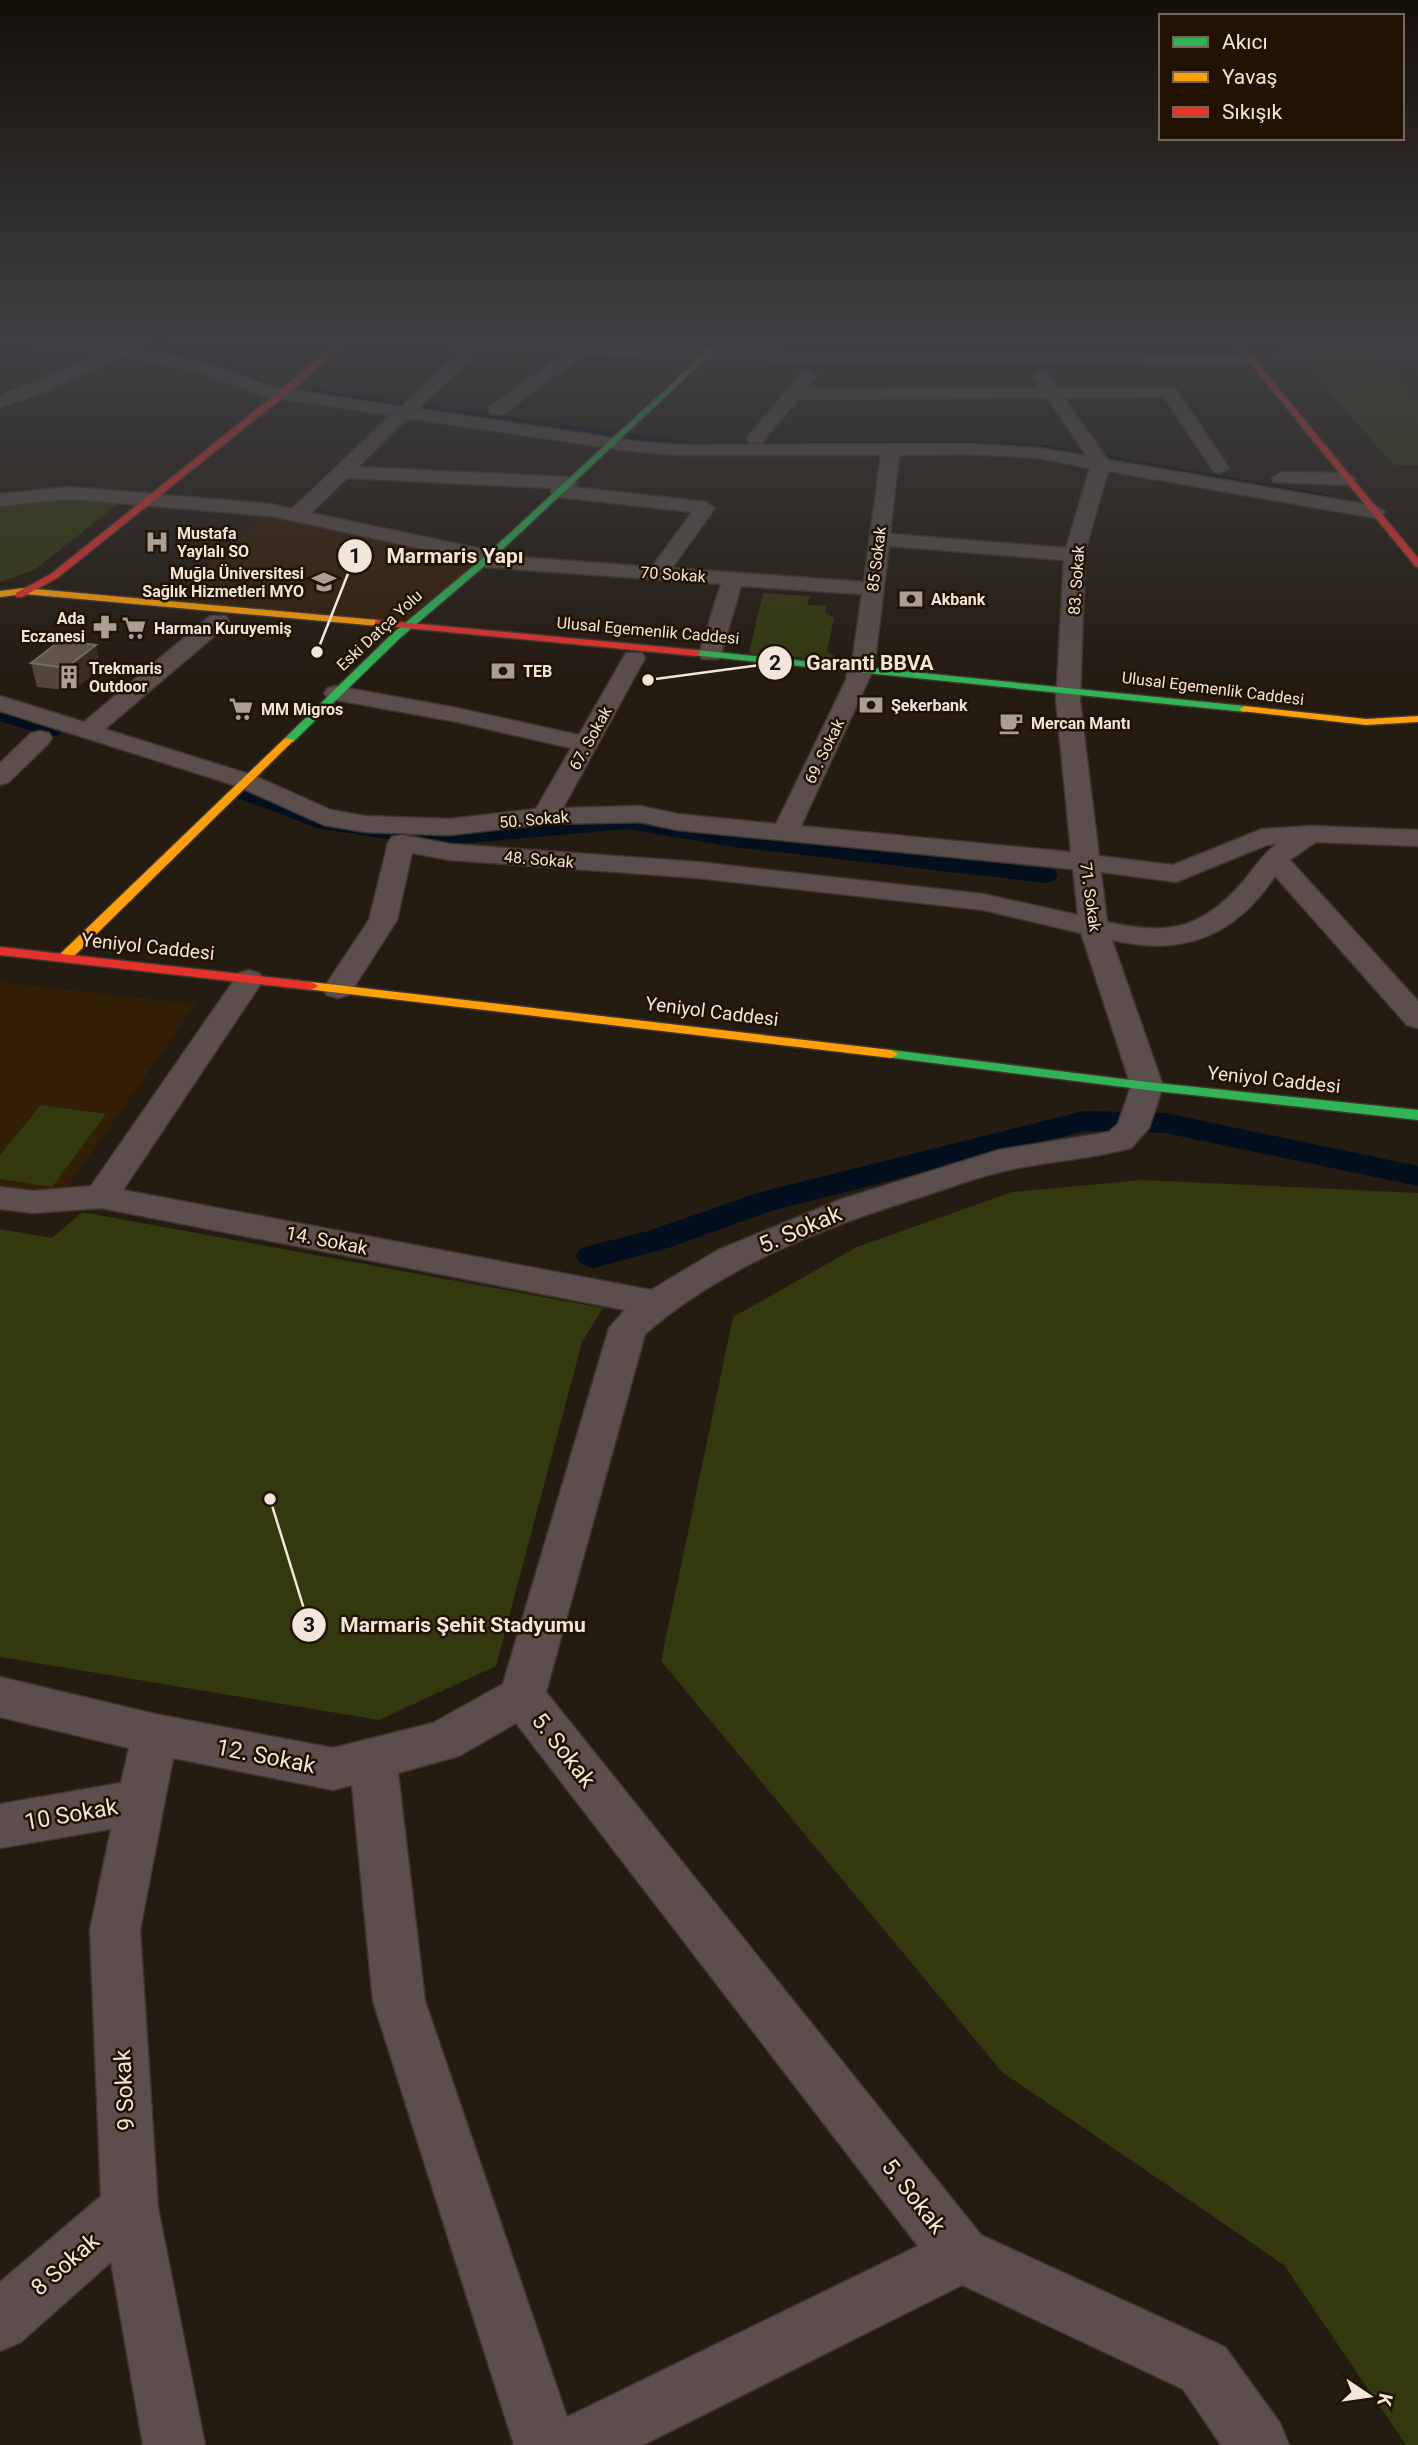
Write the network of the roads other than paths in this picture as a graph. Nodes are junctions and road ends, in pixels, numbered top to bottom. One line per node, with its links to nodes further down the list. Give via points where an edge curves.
1 (208, 451): 16 (main road)
2 (366, 451): 13 (street)
3 (603, 451): 15 (main road, Eski Datça Yolu)
4 (886, 451): 27 (street, 85 Sokak, via 876,481)
5 (886, 451): 20 (street, 85 Sokak)
6 (1005, 451): 11 (street)
7 (1073, 451): 11 (street)
8 (1094, 451): 11 (street)
9 (1209, 451): 12 (street)
10 (1324, 451): 14 (main road)
11 (1097, 456): 12 (street); 18 (street); 21 (street, 83. Sokak)
12 (1220, 468): 14 (street, via 1262,477)
13 (345, 472): 15 (street); 19 (street)
14 (1347, 479): 18 (main road)
15 (564, 487): 22 (main road, Eski Datça Yolu); 24 (street, via 705,508)
16 (148, 498): 17 (street, 70 Sokak, via 70,493); 19 (street, 70 Sokak); 25 (main road)
17 (0, 500)
18 (1375, 512): 23 (main road)
19 (298, 514): 22 (street, 70 Sokak, via 477,554)
20 (878, 539): 21 (street); 38 (street, 85 Sokak)
21 (1075, 555): 40 (street, 83. Sokak)
22 (485, 561): 24 (street, 70 Sokak); 35 (main road, Eski Datça Yolu)
23 (1418, 564)
24 (658, 573): 26 (street, 70 Sokak)
25 (54, 576): 28 (main road); 29 (main road)
26 (733, 578): 27 (street, 70 Sokak); 36 (street)
27 (861, 589): 38 (street, 85 Sokak)
28 (24, 591): 29 (main road, Ulusal Egemenlik Caddesi); 30 (main road, Ulusal Egemenlik Caddesi); 32 (main road)
29 (53, 593): 31 (main road); 35 (main road, Ulusal Egemenlik Caddesi)
30 (0, 594)
31 (39, 606)
32 (0, 610)
33 (135, 618): 34 (main road, Ulusal Egemenlik Caddesi)
34 (218, 621): 35 (main road, Ulusal Egemenlik Caddesi); 44 (street)
35 (401, 631): 36 (main road, Ulusal Egemenlik Caddesi); 37 (main road, Ulusal Egemenlik Caddesi); 39 (main road, Eski Datça Yolu)
36 (710, 654): 38 (main road, Ulusal Egemenlik Caddesi)
37 (634, 658): 38 (main road, Ulusal Egemenlik Caddesi); 47 (street, 67. Sokak)
38 (857, 671): 40 (main road, Ulusal Egemenlik Caddesi); 51 (street, 69. Sokak)
39 (336, 693): 47 (street); 49 (main road, Eski Datça Yolu)
40 (1068, 695): 42 (main road, Ulusal Egemenlik Caddesi, via 1323,718); 45 (main road, Ulusal Egemenlik Caddesi); 56 (street, 71. Sokak)
41 (0, 703): 44 (street, 50. Sokak)
42 (1418, 719)
43 (0, 726): 46 (street, 48. Sokak)
44 (87, 732): 49 (street, 50. Sokak)
45 (1418, 735)
46 (40, 738): 48 (street); 49 (street, 48. Sokak)
47 (587, 744): 50 (street, 67. Sokak)
48 (0, 777)
49 (238, 789): 50 (street, 50. Sokak, via 324,817 365,824 449,827); 54 (street, 48. Sokak, via 264,815 320,832); 59 (main road, Eski Datça Yolu)
50 (545, 816): 51 (street, 50. Sokak, via 640,814)
51 (785, 832): 56 (street, 50. Sokak)
52 (1311, 834): 53 (street, 50. Sokak); 55 (street, 48. Sokak); 56 (street, 50. Sokak, via 1262,837 1176,874)
53 (1418, 838)
54 (401, 843): 57 (street, 48. Sokak, via 450,852 698,870 983,902); 61 (street, via 383,920)
55 (1275, 859): 57 (street, 48. Sokak, via 1251,891 1221,918 1190,935 1140,938); 62 (street)
56 (1086, 862): 57 (street, 71. Sokak)
57 (1093, 926): 63 (street, 71. Sokak)
58 (0, 951): 59 (main road, Yeniyol Caddesi)
59 (64, 958): 60 (main road, Yeniyol Caddesi)
60 (249, 979): 61 (main road, Yeniyol Caddesi); 65 (street)
61 (338, 989): 63 (main road, Yeniyol Caddesi)
62 (1418, 1019)
63 (1140, 1107): 64 (main road, Yeniyol Caddesi); 67 (street, 5. Sokak, via 1119,1141 1007,1159 866,1201 705,1272)
64 (1418, 1115)
65 (101, 1197): 66 (street, 14. Sokak, via 33,1202); 67 (street, 14. Sokak)
66 (0, 1198)
67 (653, 1303): 68 (street, 5. Sokak, via 628,1328)
68 (522, 1696): 71 (street, 12. Sokak, via 443,1741); 75 (street, 5. Sokak)
69 (0, 1697): 70 (street, 12. Sokak)
70 (155, 1734): 71 (street, 12. Sokak, via 333,1769); 72 (street, 9 Sokak)
71 (373, 1759): 78 (street, via 400,2001)
72 (141, 1802): 73 (street, 10 Sokak); 74 (street, 9 Sokak, via 115,1930)
73 (0, 1826)
74 (130, 2208): 76 (street, 8 Sokak); 77 (street, 9 Sokak)
75 (961, 2255): 79 (street); 80 (street, 5. Sokak, via 1205,2368)
76 (0, 2321)
77 (174, 2445)
78 (545, 2445)
79 (577, 2445)
80 (1258, 2445)

